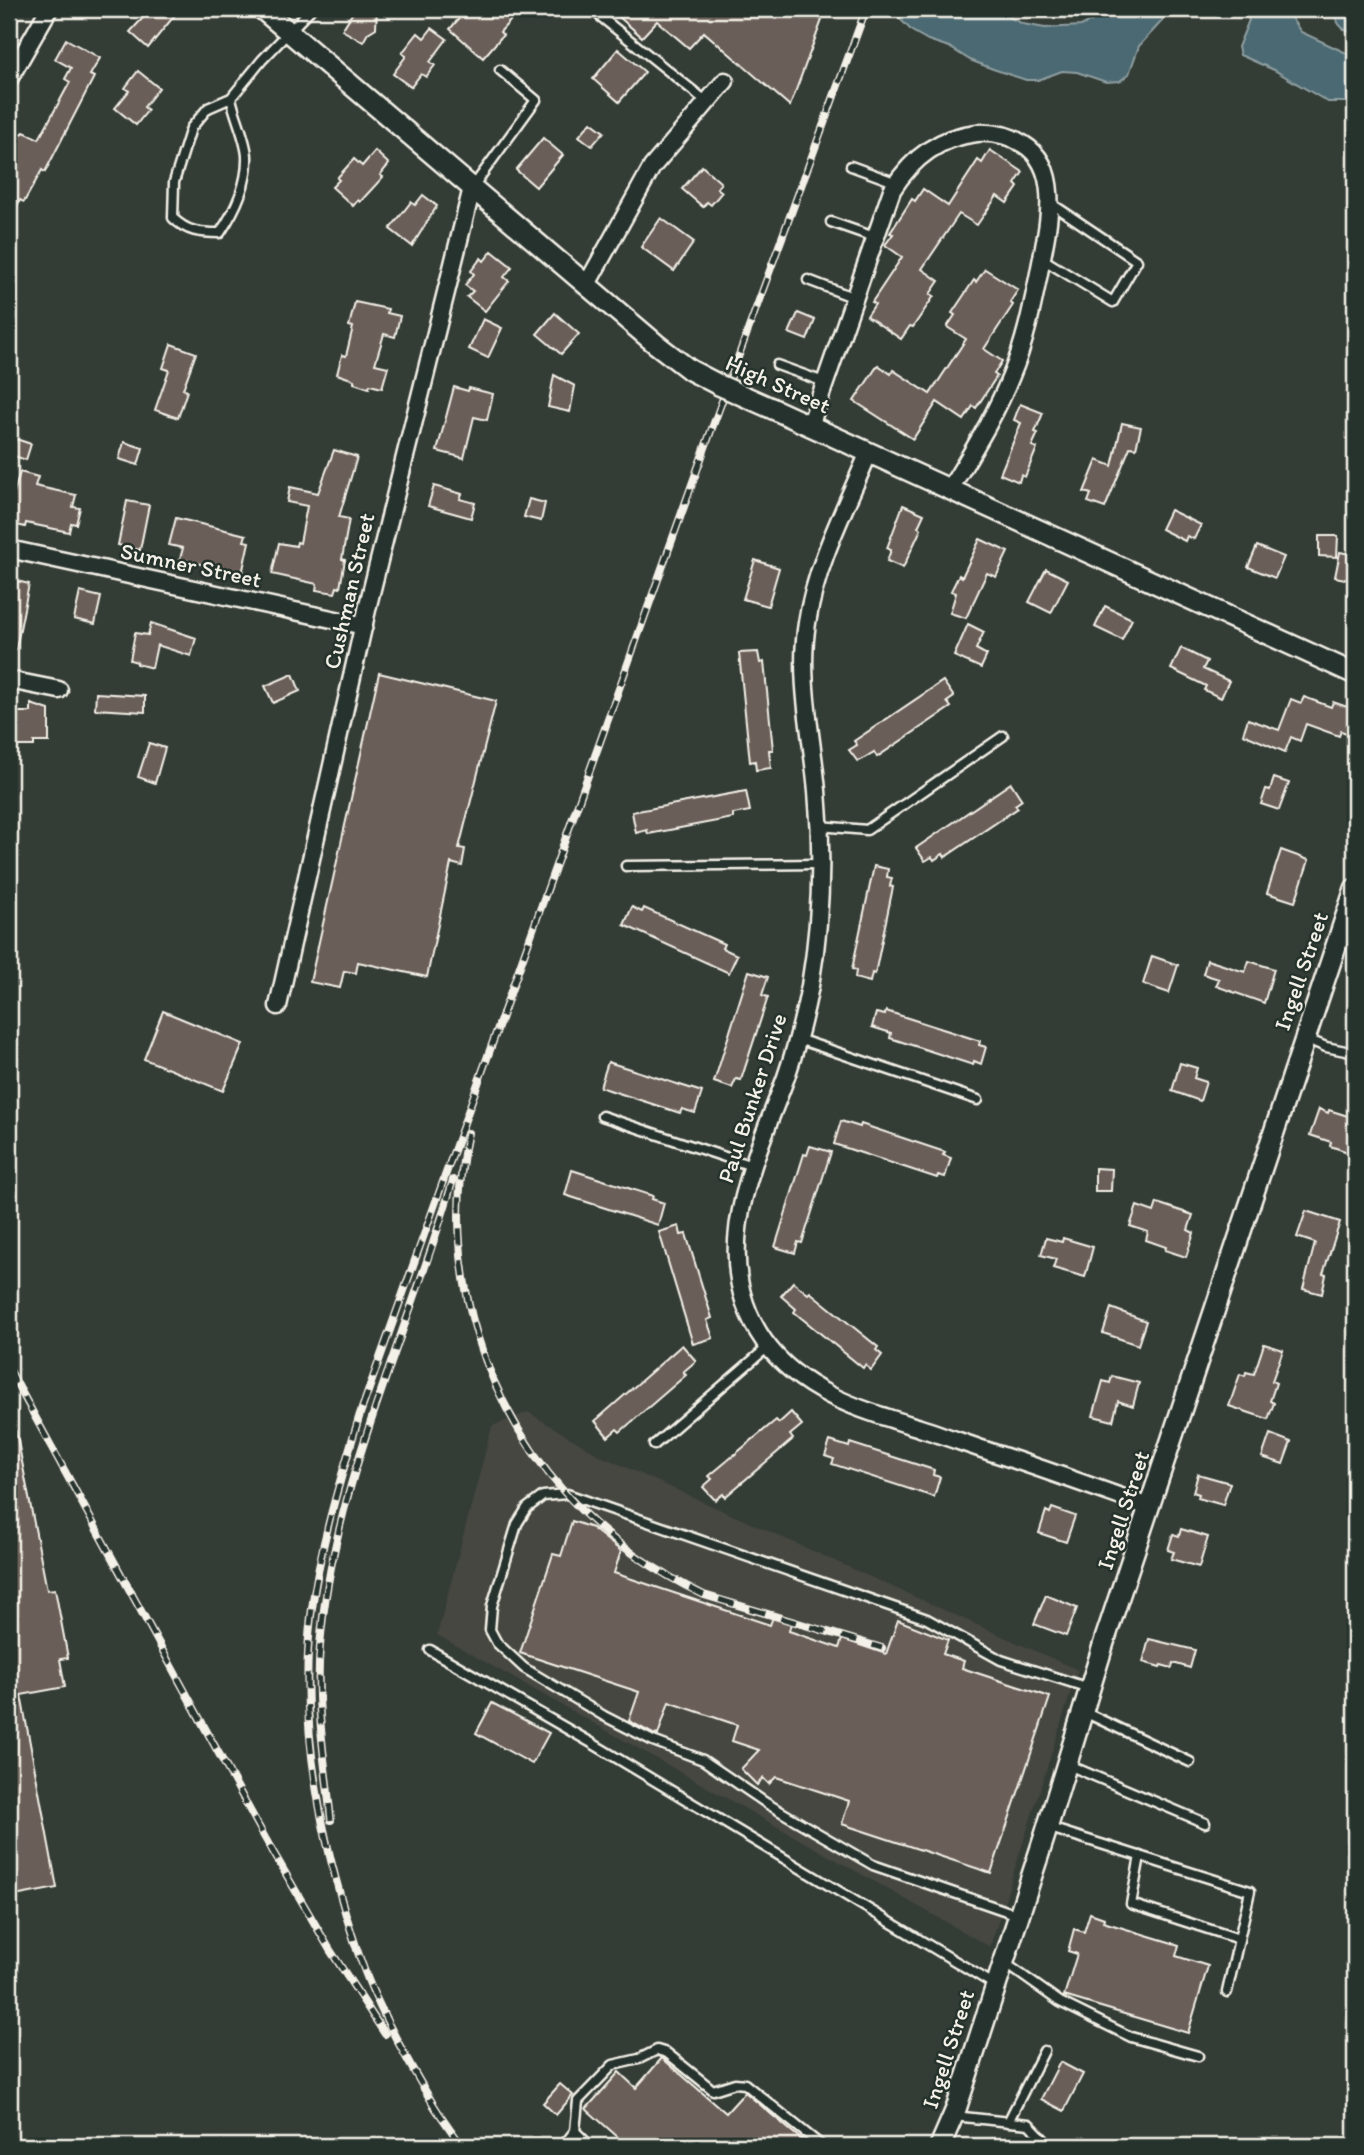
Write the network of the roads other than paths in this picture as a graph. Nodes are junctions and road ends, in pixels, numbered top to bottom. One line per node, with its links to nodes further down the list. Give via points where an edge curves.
1 (49, 9): 7 (street)
2 (262, 9): 5 (street, High Street)
3 (311, 9): 5 (lane)
4 (592, 9): 10 (lane)
5 (289, 30): 9 (lane); 13 (street, High Street)
6 (500, 70): 13 (lane, via 536,100)
7 (9, 79)
8 (725, 81): 10 (street)
9 (231, 98): 9 (lane, via 208,108 191,128 174,182 173,218 196,233 220,233 244,184 247,155)
10 (707, 102): 19 (street, via 652,167)
11 (851, 166): 12 (lane)
12 (897, 183): 14 (street, via 904,170 934,146 988,132 1017,140 1037,156); 16 (street)
13 (472, 188): 19 (street, High Street); 27 (street, Cushman Street)
14 (1049, 202): 17 (street); 17 (lane, via 1137,261 1113,302)
15 (831, 222): 16 (lane)
16 (877, 238): 20 (street)
17 (1041, 258): 25 (street, via 1012,375)
18 (808, 280): 20 (lane)
19 (586, 286): 23 (street, High Street, bridge, via 690,370)
20 (855, 298): 22 (street)
21 (777, 365): 22 (lane)
22 (824, 382): 23 (street)
23 (810, 426): 24 (street, High Street)
24 (869, 452): 25 (street, High Street); 32 (street, Paul Bunker Drive, via 829,548 807,623 806,703)
25 (950, 489): 28 (street, High Street)
26 (9, 549): 27 (street, Sumner Street)
27 (364, 626): 36 (street, Cushman Street)
28 (1355, 674)
29 (9, 680): 30 (street)
30 (59, 690)
31 (1003, 736): 32 (lane, via 867,830)
32 (819, 826): 33 (street, Paul Bunker Drive)
33 (819, 864): 34 (lane); 38 (street, Paul Bunker Drive, via 813,970)
34 (626, 866)
35 (1355, 889): 37 (street, Ingell Street)
36 (278, 1006)
37 (1304, 1038): 39 (lane); 45 (street, Ingell Street)
38 (798, 1039): 40 (lane); 42 (street, Paul Bunker Drive)
39 (1355, 1053)
40 (978, 1100)
41 (602, 1116): 42 (lane)
42 (752, 1166): 43 (street, Paul Bunker Drive, via 739,1216 737,1262 746,1304)
43 (769, 1346): 44 (lane); 45 (street, Paul Bunker Drive, via 800,1377 854,1408)
44 (654, 1446)
45 (1149, 1507): 47 (street, Ingell Street)
46 (430, 1650): 57 (lane)
47 (1090, 1688): 48 (street, Ingell Street); 54 (lane, via 1001,1660 926,1619 566,1494 543,1496 527,1508 505,1559 490,1630 524,1668 604,1716 704,1760 766,1803 873,1865)
48 (1082, 1711): 49 (lane); 50 (street, Ingell Street)
49 (1190, 1762)
50 (1066, 1764): 51 (lane); 52 (street, Ingell Street)
51 (1205, 1823)
52 (1047, 1827): 53 (lane); 54 (street, Ingell Street)
53 (1140, 1856): 55 (lane, via 1131,1904); 55 (lane, via 1250,1891)
54 (1018, 1915): 56 (street, Ingell Street)
55 (1239, 1939): 58 (lane)
56 (1003, 1962): 57 (street, Ingell Street); 60 (lane, via 1060,2002 1131,2037)
57 (995, 1985): 61 (street, Ingell Street)
58 (1227, 1992)
59 (1044, 2051): 62 (lane)
60 (1198, 2056)
61 (953, 2116): 62 (lane); 67 (street, Ingell Street)
62 (1009, 2122): 68 (lane, via 1029,2124)
63 (575, 2131): 64 (lane); 65 (lane); 66 (lane, via 578,2101 613,2065 657,2050 713,2090 735,2082 746,2084)
64 (563, 2146)
65 (590, 2146)
66 (822, 2146)
67 (940, 2146)
68 (1050, 2146)

